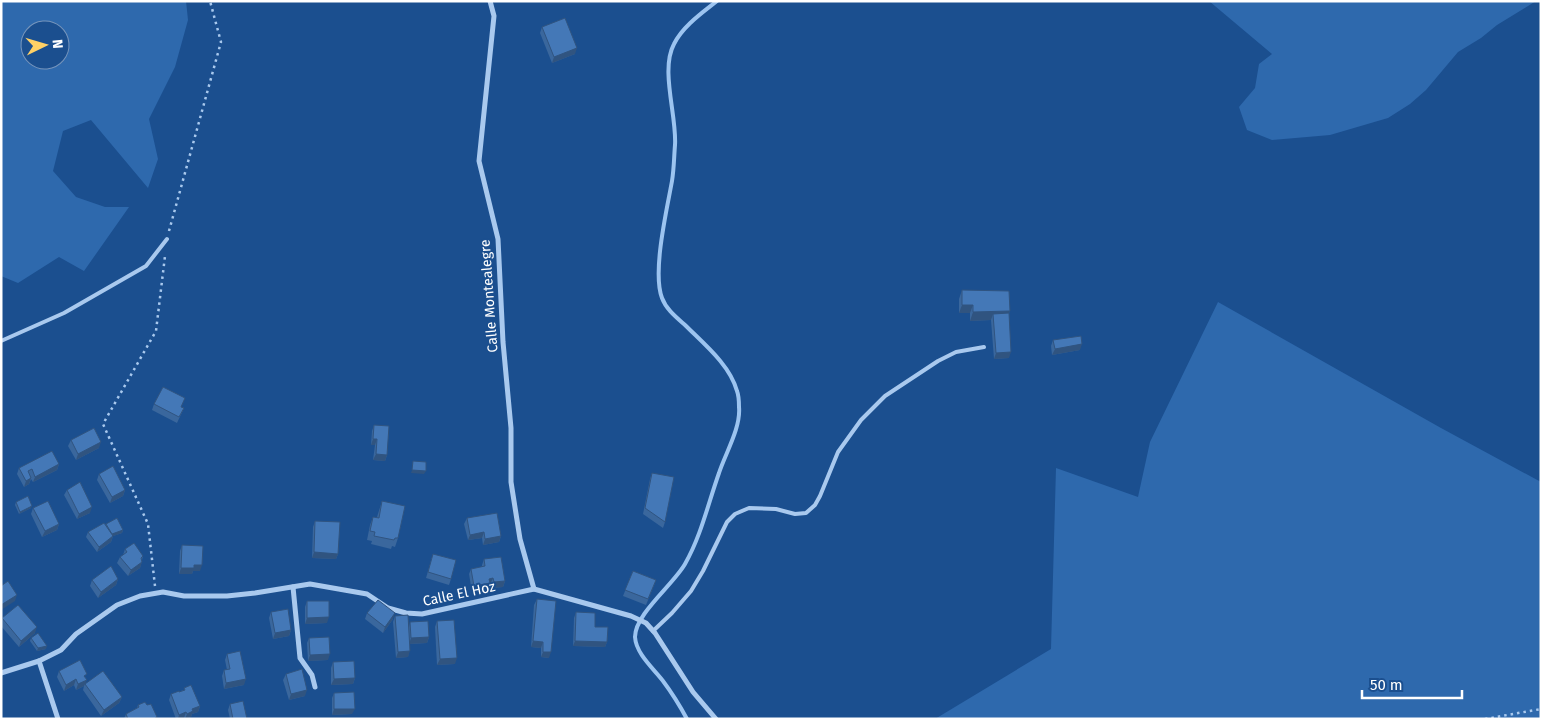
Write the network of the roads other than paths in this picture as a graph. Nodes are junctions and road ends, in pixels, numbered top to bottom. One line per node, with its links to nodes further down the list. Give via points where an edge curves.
1 (490, 1): 6 (street, Calle Montealegre, via 494,16 479,161 498,239 502,342 511,428 510,482 520,539)
2 (167, 239): 3 (lane, via 146,266 64,313)
3 (1, 341)
4 (984, 347): 7 (lane, via 956,352 885,396 861,420 838,452 820,496 806,513 749,508 735,514 727,522 691,591)
5 (293, 587): 6 (street, Calle El Hoz, via 310,584 367,594 388,608 422,614); 8 (street, Calle El Hoz, via 227,596 184,596 163,592 140,596 117,604 76,634 61,650); 10 (street, via 300,658 312,675)
6 (534, 590): 7 (street, Calle El Hoz, via 631,616 646,623)
7 (653, 631): 12 (street, Calle El Hoz, via 693,692)
8 (39, 661): 9 (street, Calle El Hoz); 11 (street)
9 (1, 673)
10 (315, 687)
11 (58, 719)
12 (716, 719)

